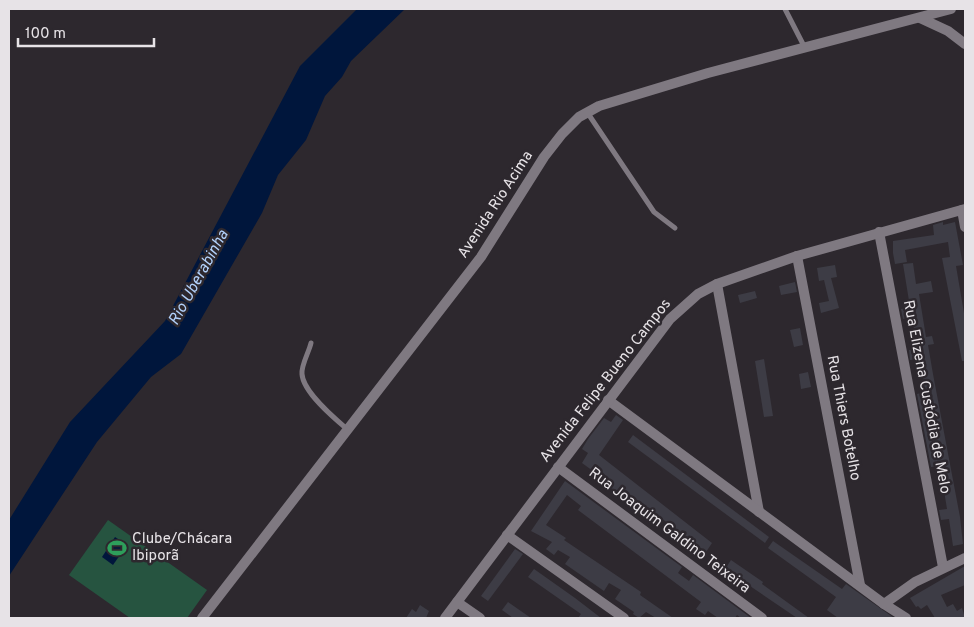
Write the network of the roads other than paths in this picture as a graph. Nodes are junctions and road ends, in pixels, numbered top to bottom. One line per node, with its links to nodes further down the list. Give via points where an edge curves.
1 (785, 9): 6 (lane)
2 (951, 9): 3 (street, Avenida Rio Acima); 4 (street)
3 (920, 18): 4 (street); 6 (street, Avenida Rio Acima)
4 (948, 31): 5 (street)
5 (965, 44)
6 (804, 48): 7 (street, Avenida Rio Acima, via 708,73)
7 (586, 111): 10 (lane, via 654,212); 16 (street, Avenida Rio Acima, via 562,134 481,257)
8 (964, 209): 9 (street); 11 (street, Avenida Felipe Bueno Campos)
9 (965, 227)
10 (675, 228)
11 (879, 232): 12 (street, Avenida Felipe Bueno Campos); 21 (street, Rua Elizena Custódia de Melo)
12 (797, 256): 13 (street, Avenida Felipe Bueno Campos); 22 (street, Rua Thiers Botelho)
13 (717, 284): 15 (street, Avenida Felipe Bueno Campos, via 698,294 670,319); 18 (street)
14 (311, 343): 16 (lane, via 302,373 306,384 313,396)
15 (608, 400): 17 (street, Avenida Felipe Bueno Campos); 18 (street)
16 (347, 429): 25 (street, Avenida Rio Acima)
17 (558, 467): 19 (street, Avenida Felipe Bueno Campos); 29 (street, Rua Joaquim Galdino Teixeira)
18 (759, 512): 22 (street)
19 (507, 536): 23 (street, Avenida Felipe Bueno Campos); 28 (street)
20 (965, 558): 21 (street)
21 (943, 567): 24 (street)
22 (860, 585): 24 (street)
23 (457, 602): 26 (street, Avenida Felipe Bueno Campos); 27 (street)
24 (884, 604): 30 (street)
25 (202, 618)
26 (445, 618)
27 (480, 618)
28 (624, 618)
29 (762, 618)
30 (906, 618)

